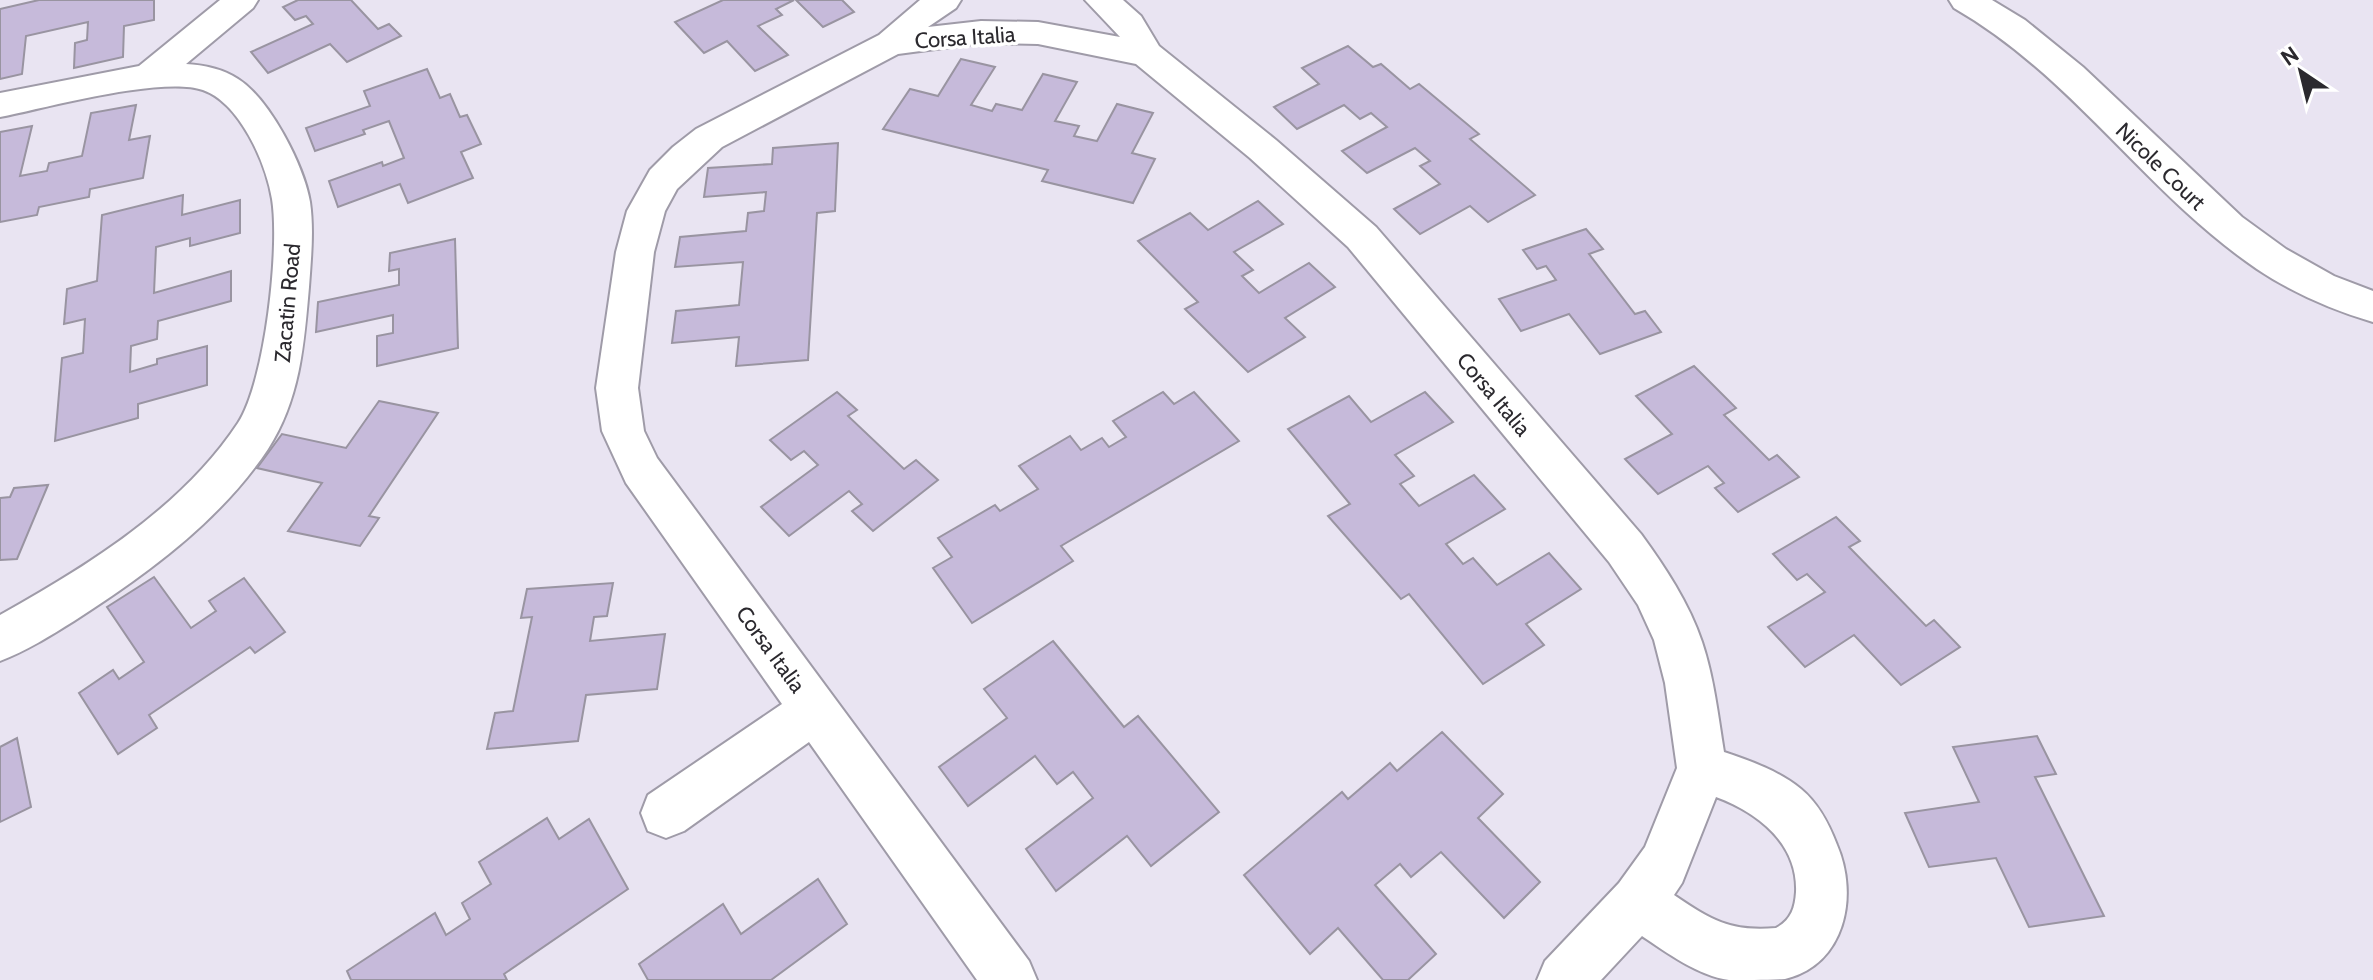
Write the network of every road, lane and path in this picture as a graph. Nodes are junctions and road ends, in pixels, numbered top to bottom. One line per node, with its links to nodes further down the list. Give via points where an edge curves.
1 (241, 0): 7 (street)
2 (944, 0): 5 (street)
3 (1102, 0): 6 (street, via 1129,24)
4 (1966, 0): 9 (street, Nicole Court, via 2037,47 2246,243 2334,296)
5 (891, 43): 6 (street, Corsa Italia, via 1020,32); 11 (street, Corsa Italia, via 709,138 663,180 646,211 635,252 617,388 623,431 641,470)
6 (1147, 54): 12 (street, Corsa Italia, via 1362,237 1625,548 1655,591 1678,640)
7 (149, 77): 8 (street, Zacatin Road); 10 (street, Zacatin Road, via 199,77 224,85 249,108 283,168 293,195 293,239 280,374 259,424 231,466 179,516 82,592)
8 (0, 105)
9 (2373, 307)
10 (0, 640)
11 (815, 710): 13 (street); 15 (street, Corsa Italia)
12 (1702, 768): 14 (street, via 1664,865); 14 (street, via 1762,790 1793,816 1815,848 1823,874 1822,908 1808,938 1780,954 1751,957 1708,947)
13 (666, 813)
14 (1638, 902): 16 (street)
15 (1010, 980)
16 (1564, 980)

